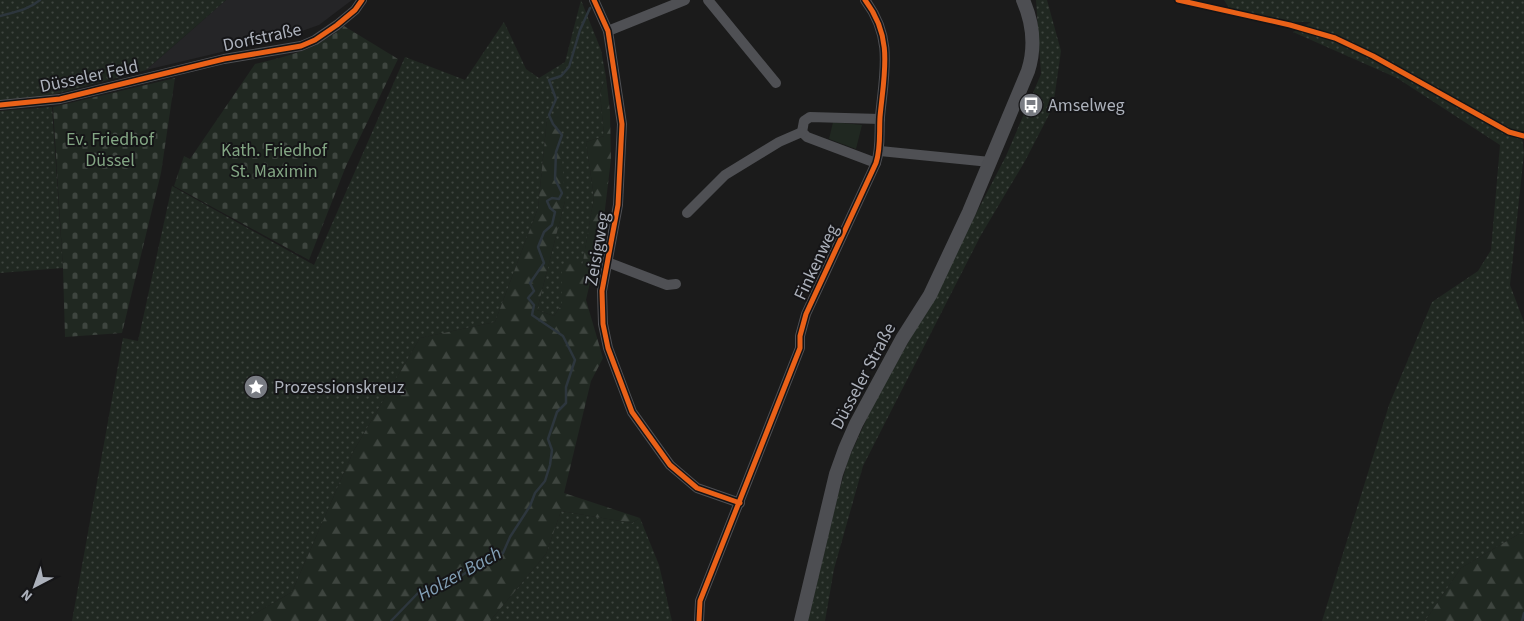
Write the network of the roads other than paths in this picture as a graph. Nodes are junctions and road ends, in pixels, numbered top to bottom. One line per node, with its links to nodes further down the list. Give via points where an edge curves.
1 (362, 0): 8 (street, Dorfstraße, via 338,25 301,46 224,58)
2 (594, 0): 7 (street)
3 (708, 0): 9 (street)
4 (865, 0): 11 (street, Finkenweg, via 877,18 884,41)
5 (1023, 0): 14 (main road, Düsseler Straße, via 1032,26 1031,60)
6 (678, 1): 7 (street)
7 (608, 31): 17 (street, Zeisigweg, via 622,124 618,205)
8 (183, 69): 10 (street, Düsseler Feld, via 86,94)
9 (776, 83)
10 (0, 105)
11 (880, 119): 12 (street, via 810,117 804,121); 13 (street, Finkenweg)
12 (802, 132): 15 (street, via 807,137); 16 (street, via 725,175)
13 (880, 151): 14 (street); 15 (street, Finkenweg)
14 (990, 162): 21 (main road, Düsseler Straße, via 930,295 856,424 836,474)
15 (876, 163): 19 (street, Finkenweg, via 806,314 800,348)
16 (687, 212)
17 (607, 262): 18 (street, Zeisigweg, via 667,285); 19 (street, Zeisigweg, via 602,291 603,324 608,348 632,412 670,465 697,488)
18 (676, 284)
19 (740, 503): 20 (street, Finkenweg, via 700,601)
20 (699, 621)
21 (801, 621)

